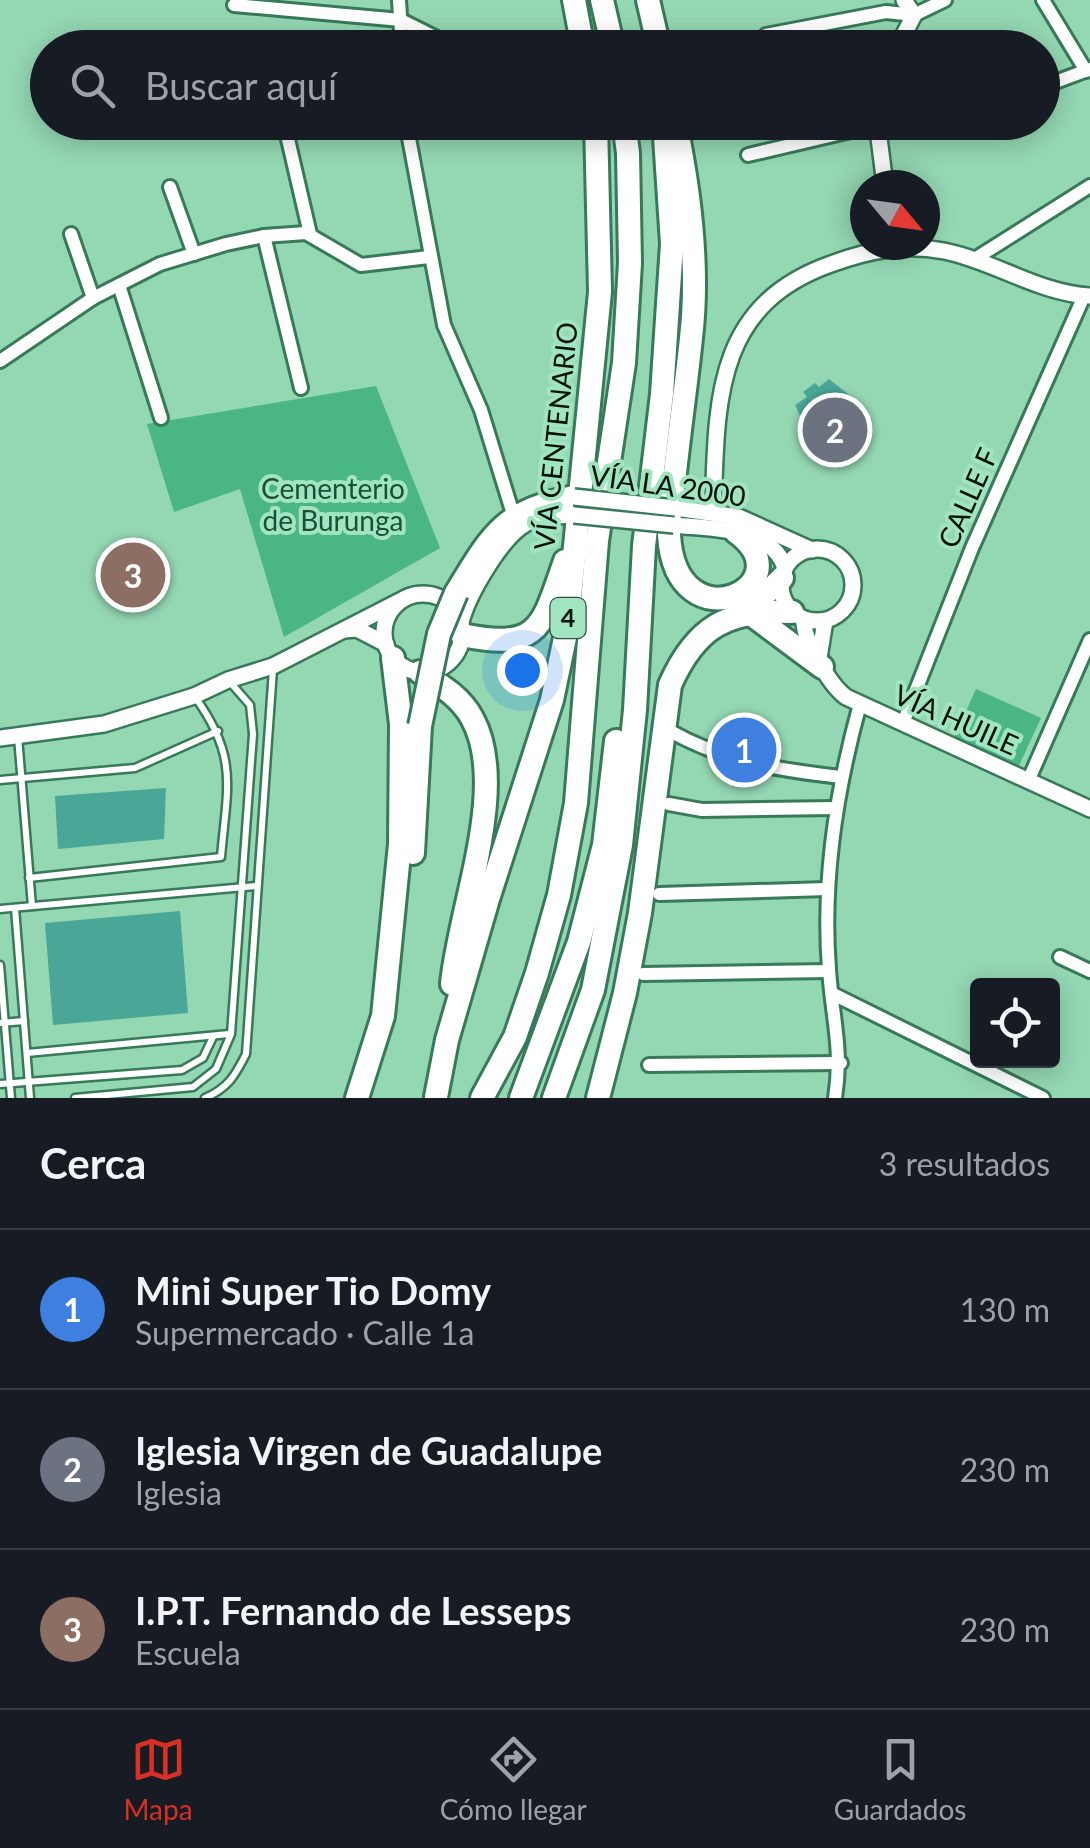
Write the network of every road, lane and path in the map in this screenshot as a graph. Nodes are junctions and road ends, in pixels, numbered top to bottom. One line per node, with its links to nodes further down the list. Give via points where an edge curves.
1 (399, 0): 10 (street)
2 (574, 0): 13 (highway)
3 (602, 0): 14 (highway)
4 (648, 0): 15 (highway)
5 (904, 0): 9 (street)
6 (945, 0): 9 (street)
7 (1043, 0): 18 (street)
8 (234, 5): 10 (street)
9 (914, 15): 16 (street, via 886,12); 17 (street)
10 (401, 20): 11 (street); 12 (street)
11 (401, 30)
12 (421, 30)
13 (580, 30)
14 (609, 30)
15 (655, 30)
16 (792, 30)
17 (906, 30)
18 (1088, 70): 19 (street)
19 (1060, 80)
20 (288, 140): 33 (street)
21 (409, 140): 37 (street)
22 (596, 140): 47 (highway, VÍA CENTENARIO / 4, via 600,292)
23 (626, 140): 114 (highway, via 625,346 597,541 576,803 537,973 515,1036)
24 (665, 140): 50 (highway, via 672,244)
25 (679, 140): 55 (highway, via 692,248 692,333 669,534 683,582 698,594)
26 (808, 140): 28 (street)
27 (878, 140): 29 (street)
28 (748, 155)
29 (883, 170)
30 (1090, 186): 39 (street)
31 (170, 187): 36 (street)
32 (72, 234): 42 (street)
33 (310, 234): 34 (street); 37 (street, via 361,265)
34 (264, 236): 36 (street); 44 (street)
35 (940, 251): 39 (street)
36 (194, 254): 40 (street)
37 (429, 257): 46 (street, via 444,325 481,410)
38 (850, 259): 48 (street, via 801,274 756,309 736,348 715,430)
39 (972, 260): 41 (street)
40 (119, 285): 42 (street); 45 (street)
41 (1087, 296): 68 (street, CALLE F, via 972,548)
42 (93, 298): 43 (street)
43 (1, 357)
44 (301, 388)
45 (161, 418)
46 (512, 511): 47 (street, VÍA LA 2000, via 549,496); 53 (street, VÍA LA 2000, via 457,574)
47 (575, 512): 48 (street, VÍA LA 2000, bridge); 49 (street, VÍA LA 2000, bridge); 58 (street, VÍA LA 2000, via 523,525 466,605); 58 (highway, via 551,604 531,631 497,642); 94 (highway, bridge, via 524,510 500,528 456,593 438,634 420,726 404,930); 99 (highway, VÍA CENTENARIO / 4, via 567,628 552,700)
48 (713, 512): 51 (street, VÍA LA 2000, via 765,526)
49 (736, 532): 52 (street, VÍA LA 2000, via 771,546); 55 (highway, via 752,543 758,558)
50 (644, 546): 115 (highway, via 604,845 579,942); 116 (highway, via 622,846 593,990)
51 (812, 550): 52 (street); 57 (street, via 836,554 853,585 846,608)
52 (784, 574): 55 (highway, via 769,592); 56 (street, via 785,602)
53 (430, 594): 54 (street); 58 (street, via 454,609)
54 (400, 602): 59 (street); 61 (street, via 384,628)
55 (744, 604): 56 (highway); 62 (highway); 100 (highway, via 697,639 670,685 640,913)
56 (798, 616): 57 (street); 62 (street, VÍA HUILE)
57 (825, 621): 62 (street)
58 (462, 628): 64 (street, via 454,658)
59 (344, 630): 61 (street, via 357,629); 63 (street)
60 (1090, 640): 75 (street)
61 (389, 651): 64 (street, via 405,668); 94 (highway, via 400,724 400,844)
62 (820, 662): 67 (street, VÍA HUILE, via 834,689)
63 (273, 666): 65 (street); 81 (lane)
64 (420, 672): 99 (highway, via 455,696 472,719 485,757 486,802 454,965)
65 (228, 680): 66 (street); 82 (lane, via 250,705 253,734)
66 (194, 696): 70 (lane); 71 (street, via 104,724)
67 (860, 704): 68 (street, VÍA HUILE); 74 (street)
68 (903, 723): 75 (street, VÍA HUILE)
69 (668, 730): 74 (street, via 704,750 761,767)
70 (218, 731): 73 (lane, via 136,768); 80 (lane, via 228,766 221,857)
71 (18, 736): 72 (street); 73 (lane)
72 (0, 738)
73 (21, 777): 76 (lane); 80 (lane)
74 (840, 777): 78 (street)
75 (1030, 779): 79 (street, VÍA HUILE)
76 (0, 780)
77 (668, 804): 78 (street, via 702,810)
78 (836, 808): 83 (street)
79 (1090, 810)
80 (30, 878): 85 (lane)
81 (257, 886): 82 (lane); 112 (lane, via 246,1054 234,1079)
82 (241, 887): 85 (lane); 97 (lane)
83 (827, 889): 84 (street); 90 (street)
84 (659, 894)
85 (32, 906): 86 (lane)
86 (16, 908): 87 (lane); 95 (lane)
87 (0, 909)
88 (1060, 957): 91 (street)
89 (0, 965): 96 (lane)
90 (829, 972): 92 (street); 93 (street)
91 (1090, 972)
92 (642, 974)
93 (833, 994): 103 (street); 120 (street)
94 (383, 1016): 113 (highway)
95 (24, 1021): 96 (lane); 101 (lane)
96 (2, 1022): 102 (lane)
97 (230, 1034): 98 (lane); 111 (lane, via 216,1069 193,1088)
98 (213, 1037): 101 (lane); 105 (lane, via 203,1058 182,1070)
99 (447, 1040): 108 (highway, VÍA CENTENARIO / 4)
100 (608, 1052): 117 (highway); 118 (highway)
101 (26, 1053): 105 (lane)
102 (4, 1054): 107 (lane)
103 (840, 1063): 104 (street); 119 (street)
104 (649, 1065)
105 (29, 1082): 107 (lane); 110 (lane)
106 (0, 1084): 107 (lane)
107 (10, 1084): 109 (lane)
108 (436, 1097)
109 (11, 1098)
110 (30, 1098)
111 (76, 1098)
112 (205, 1098)
113 (358, 1098)
114 (482, 1098)
115 (521, 1098)
116 (554, 1098)
117 (585, 1098)
118 (598, 1098)
119 (835, 1098)
120 (1042, 1098)

